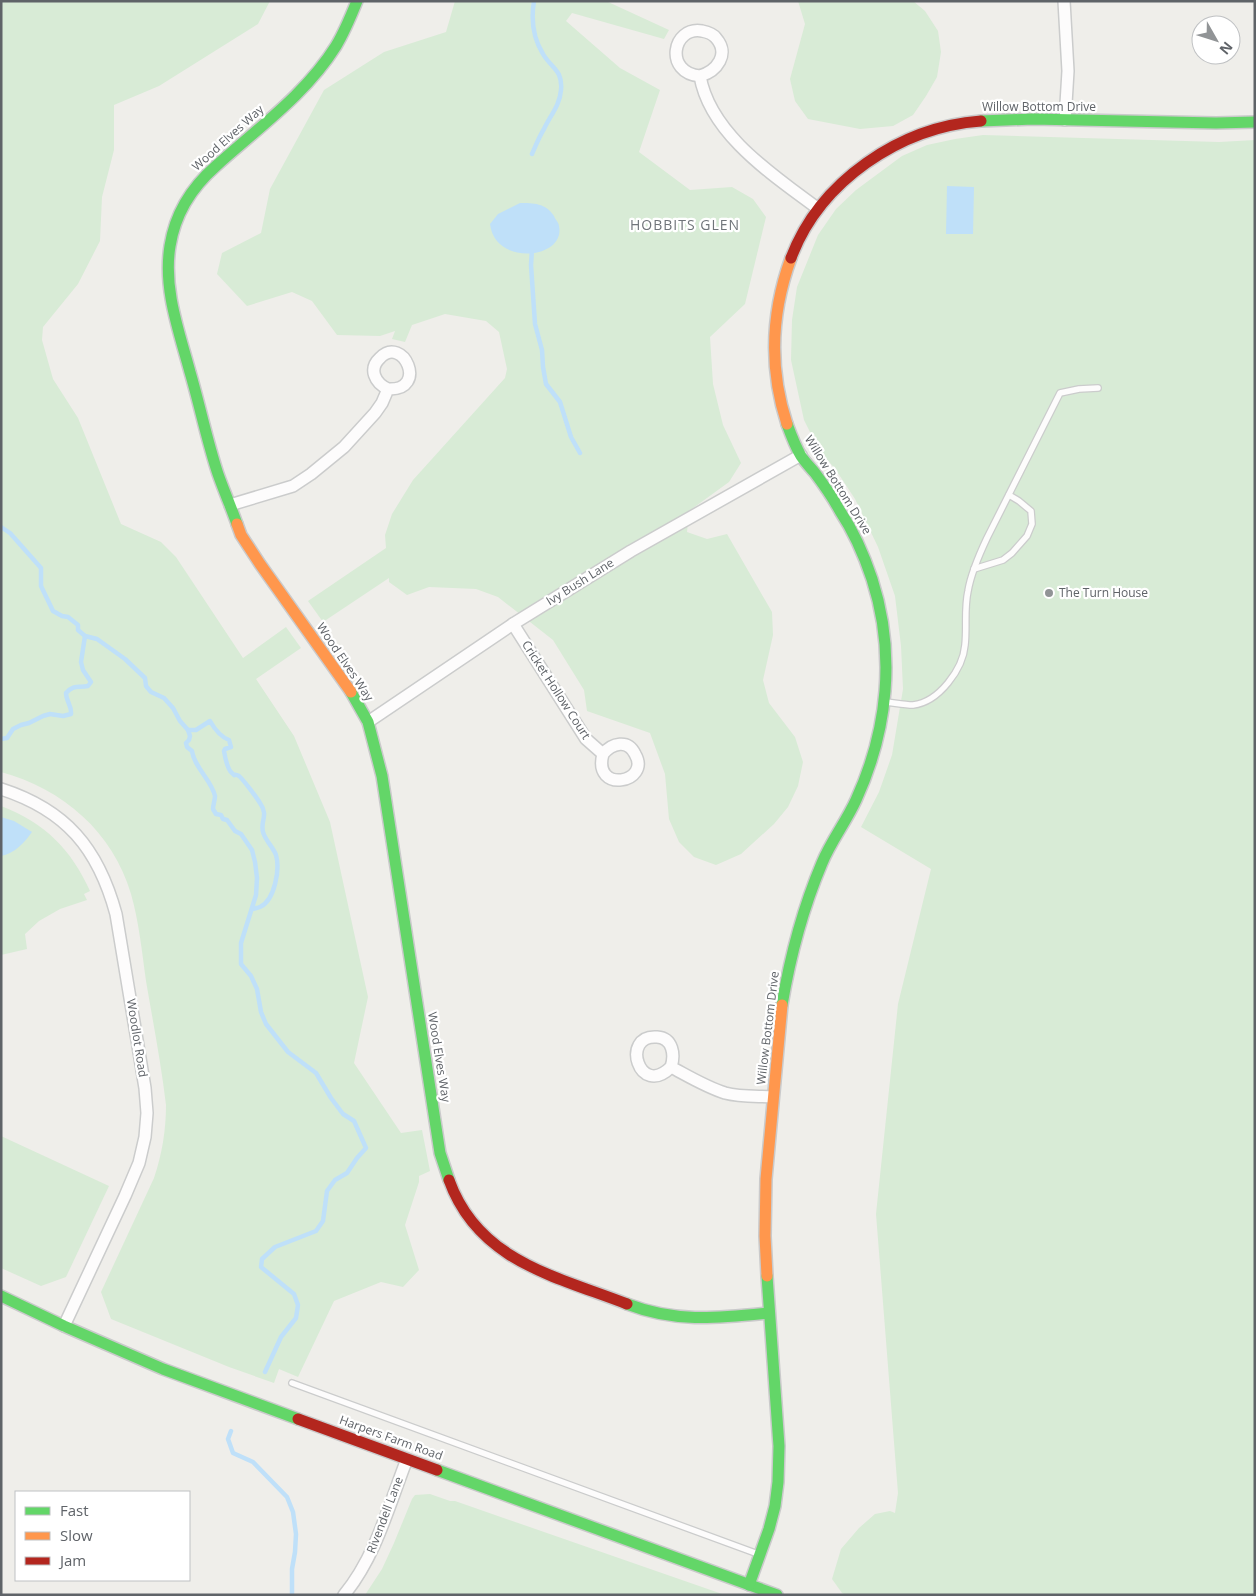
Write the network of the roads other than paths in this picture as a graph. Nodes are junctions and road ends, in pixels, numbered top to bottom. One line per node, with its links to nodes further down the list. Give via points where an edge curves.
1 (357, 1): 11 (street, Wood Elves Way, via 344,34 329,58 296,95 202,178 178,217 170,240 168,277 171,300 218,473)
2 (1064, 1): 4 (street, via 1068,70)
3 (700, 76): 3 (street, via 716,68 722,54 716,38 697,30 682,37 676,53 681,69); 6 (street, via 708,103 735,139)
4 (1065, 120): 5 (street, Willow Bottom Drive); 6 (street, Willow Bottom Drive, via 980,120 916,134 861,167)
5 (1255, 122)
6 (816, 208): 9 (street, Willow Bottom Drive, via 785,271 774,328 773,351 780,403)
7 (1098, 388): 10 (lane, via 1060,393)
8 (388, 389): 11 (street, via 375,413 344,447 311,474 293,486)
9 (801, 455): 13 (street, Ivy Bush Lane, via 631,551); 14 (street, Willow Bottom Drive, via 855,535 880,603 886,654)
10 (1008, 496): 12 (lane); 12 (lane, via 1031,512 1032,524 1027,536 1003,560)
11 (230, 505): 15 (street, Wood Elves Way, via 241,535)
12 (974, 569): 14 (lane, via 966,607 963,657 950,679 926,701 913,705)
13 (513, 624): 15 (street, Ivy Bush Lane); 16 (street, Cricket Hollow Court, via 586,739)
14 (884, 702): 19 (street, Willow Bottom Drive, via 880,730 865,778 824,860 800,920 784,993)
15 (368, 722): 21 (street, Wood Elves Way, via 382,776 440,1152 457,1200 466,1215 493,1244 529,1267 661,1315 713,1318)
16 (603, 754)
17 (1, 789): 22 (street, Woodlot Road, via 21,795 54,813 86,846 100,869 116,914 145,1088 147,1113 139,1163)
18 (671, 1067): 19 (street, via 726,1093)
19 (773, 1097): 21 (street, Willow Bottom Drive, via 764,1198)
20 (1, 1296): 22 (street, Harpers Farm Road)
21 (769, 1313): 25 (street, Willow Bottom Drive, via 779,1465 777,1495)
22 (64, 1326): 24 (street, Harpers Farm Road, via 163,1369)
23 (292, 1383): 25 (lane)
24 (407, 1458): 26 (street, Harpers Farm Road); 27 (street, Rivendell Lane, via 372,1551)
25 (760, 1554): 26 (street, Willow Bottom Drive)
26 (749, 1585): 28 (street, Harpers Farm Road)
27 (344, 1595)
28 (777, 1595)

